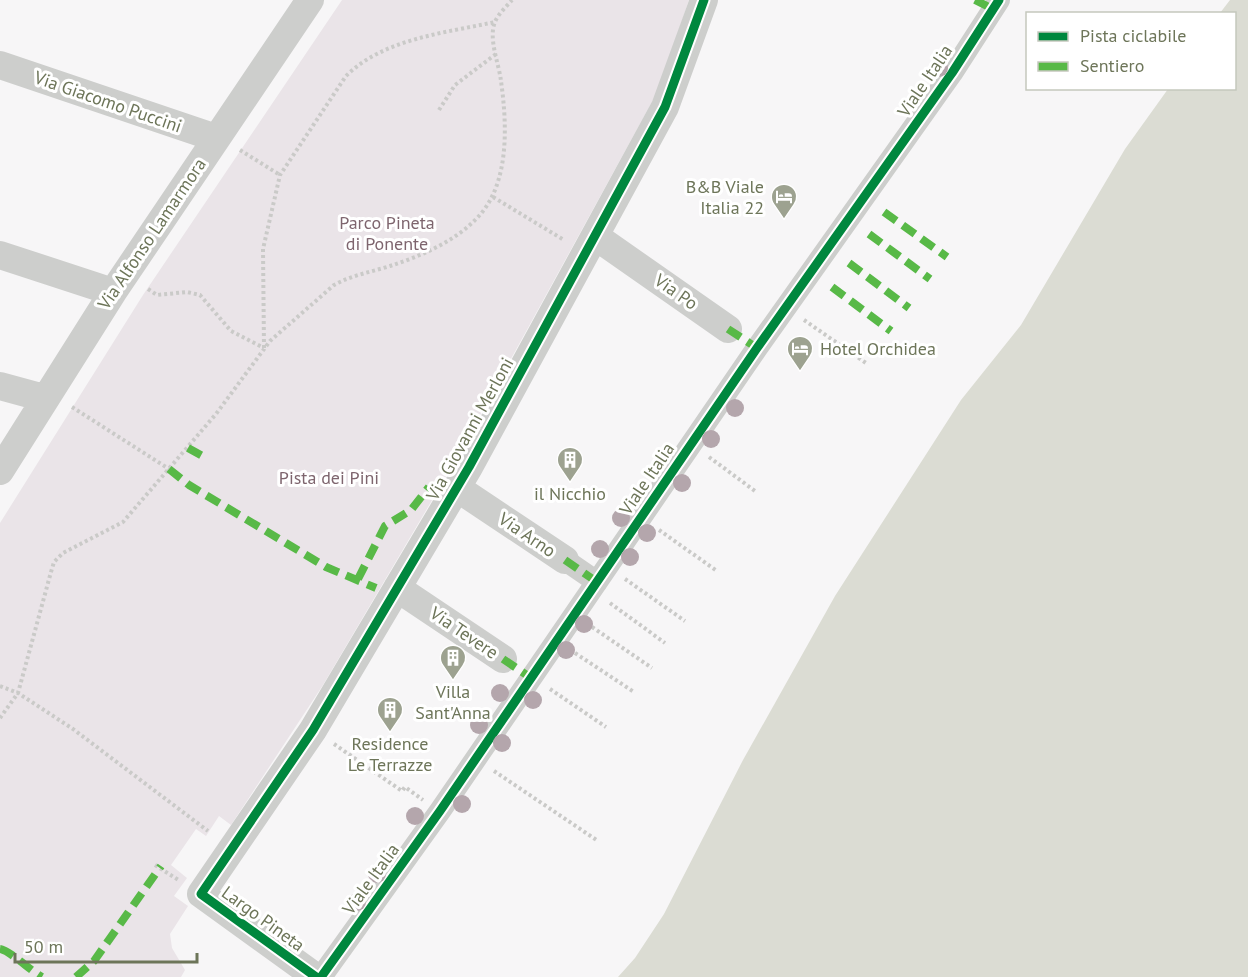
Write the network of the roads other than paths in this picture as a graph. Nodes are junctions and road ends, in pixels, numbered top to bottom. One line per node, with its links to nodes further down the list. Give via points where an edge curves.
1 (310, 0): 5 (street, Via Alfonso Lamarmora)
2 (704, 0): 6 (street, Via Giovanni Merloni, via 665,107)
3 (989, 3): 10 (street, Viale Italia, via 952,73)
4 (0, 65): 5 (street, Via Giacomo Puccini)
5 (228, 144): 8 (street, Via Alfonso Lamarmora)
6 (584, 240): 9 (street, Via Po); 14 (street, Via Giovanni Merloni)
7 (0, 255): 8 (street)
8 (113, 292): 12 (street, Via Alfonso Lamarmora)
9 (728, 329): 10 (street, Via Po)
10 (757, 348): 16 (street, Viale Italia)
11 (0, 386): 12 (street)
12 (44, 398): 13 (street, Via Alfonso Lamarmora)
13 (0, 471)
14 (457, 488): 15 (street, Via Arno); 17 (street, Via Giovanni Merloni)
15 (565, 560): 16 (street, Via Arno)
16 (598, 579): 19 (street, Viale Italia)
17 (397, 588): 18 (street, Via Tevere); 20 (street, Via Giovanni Merloni, via 314,730)
18 (502, 659): 19 (street, Via Tevere)
19 (531, 678): 22 (street, Viale Italia)
20 (229, 855): 21 (street, Largo Pineta, via 201,894)
21 (316, 977)
22 (321, 977)

